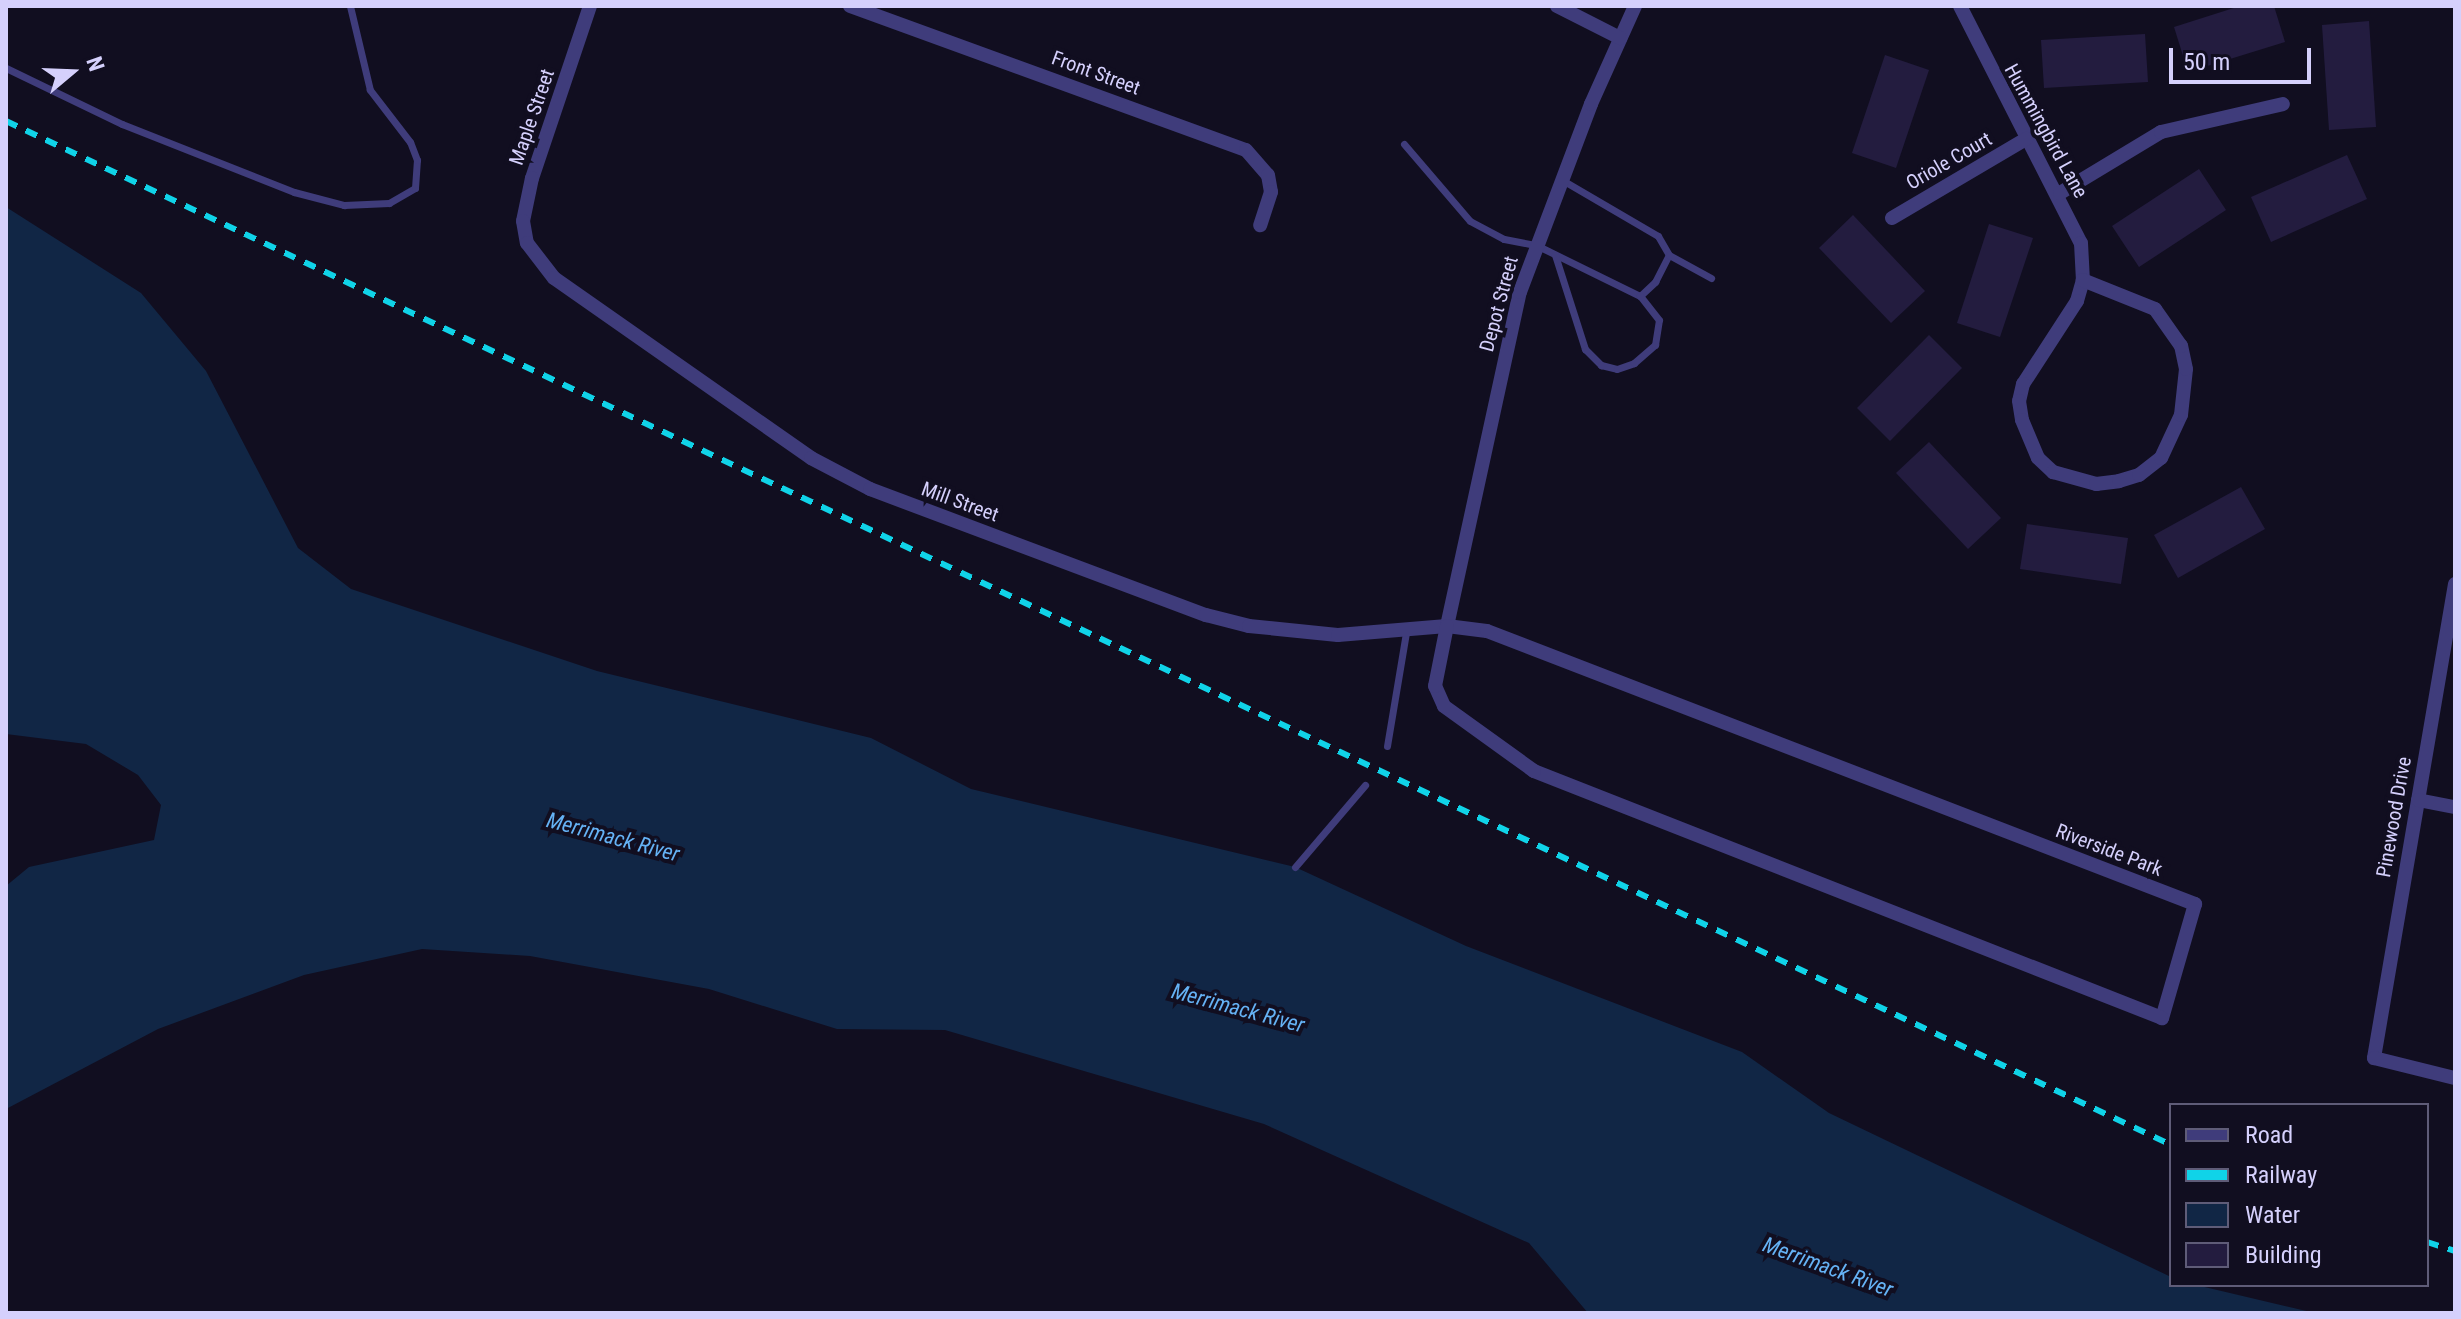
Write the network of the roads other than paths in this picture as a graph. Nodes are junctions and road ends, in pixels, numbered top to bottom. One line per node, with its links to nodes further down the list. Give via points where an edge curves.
1 (350, 6): 8 (lane, via 370,90 410,142 417,160 415,188 389,203 344,205 280,188 122,124)
2 (590, 6): 16 (street, Maple Street, via 532,178 523,221)
3 (850, 6): 15 (street, Front Street, via 1246,150 1268,175 1271,192)
4 (1557, 6): 7 (street)
5 (1635, 6): 7 (street, Depot Street)
6 (1960, 6): 10 (street, Hummingbird Lane)
7 (1620, 38): 12 (street, Depot Street)
8 (6, 68)
9 (2283, 104): 13 (street, via 2161,132)
10 (2026, 139): 13 (street, Hummingbird Lane); 14 (street, Oriole Court)
11 (1404, 144): 17 (lane, via 1470,221 1504,239)
12 (1564, 181): 17 (street, Depot Street); 19 (lane, via 1658,236)
13 (2060, 193): 21 (street, Hummingbird Lane, via 2081,243)
14 (1892, 218)
15 (1260, 225)
16 (527, 243): 25 (street, Mill Street, via 538,262 589,305 811,458 870,489 1206,615 1293,633)
17 (1536, 245): 18 (lane); 24 (street, Depot Street, via 1520,292)
18 (1555, 255): 22 (lane); 22 (lane, via 1585,349 1601,365 1617,369 1634,363 1655,345 1659,320)
19 (1669, 255): 20 (lane); 22 (lane, via 1655,282)
20 (1711, 278)
21 (2083, 280): 21 (street, Hummingbird Lane, via 2069,318 2023,384 2020,410 2038,458 2053,472 2096,484 2139,475 2161,458 2181,415 2186,369 2181,346 2155,309)
22 (1640, 296)
23 (2455, 584): 28 (street, Pinewood Drive)
24 (1447, 626): 24 (street, Riverside Park, via 1435,686 1444,706 1534,771 2162,1018 2195,904 1487,631); 25 (street, Mill Street)
25 (1406, 632): 26 (lane)
26 (1387, 746)
27 (1365, 785): 30 (lane)
28 (2418, 800): 29 (street); 31 (street, Pinewood Drive, via 2374,1058)
29 (2455, 807)
30 (1295, 867)
31 (2455, 1078)

